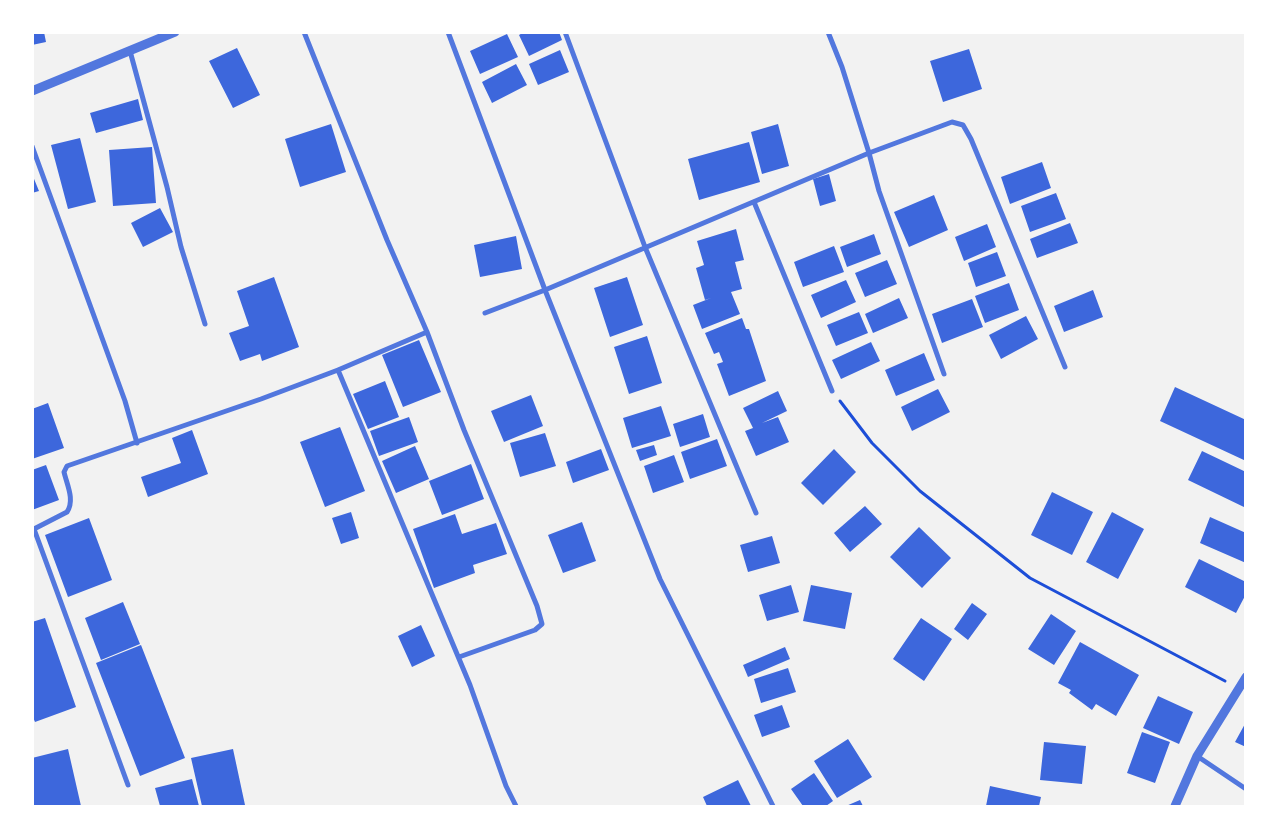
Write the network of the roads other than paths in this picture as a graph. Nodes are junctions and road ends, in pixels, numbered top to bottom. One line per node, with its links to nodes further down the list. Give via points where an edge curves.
1 (175, 32): 6 (street)
2 (304, 32): 15 (street)
3 (448, 32): 12 (street)
4 (565, 32): 11 (street)
5 (828, 32): 9 (street)
6 (130, 51): 7 (street); 14 (street)
7 (32, 91)
8 (32, 146): 20 (street, via 125,401)
9 (869, 153): 10 (street); 16 (street, via 952,122 962,125 971,139); 18 (street, via 879,191)
10 (754, 202): 11 (street); 19 (street)
11 (645, 247): 12 (street); 21 (street)
12 (546, 290): 13 (street); 29 (street, via 660,579)
13 (484, 313)
14 (205, 324)
15 (426, 332): 17 (street); 23 (street, via 542,624 535,630)
16 (1065, 367)
17 (338, 370): 20 (street); 23 (street)
18 (944, 374)
19 (832, 391)
20 (137, 443): 22 (street, via 67,466 64,472 70,507 67,512)
21 (756, 513)
22 (33, 529): 26 (street)
23 (459, 657): 28 (street)
24 (1246, 677): 25 (street)
25 (1197, 756): 27 (street); 30 (street)
26 (128, 785)
27 (1246, 789)
28 (516, 806)
29 (773, 806)
30 (1176, 806)

